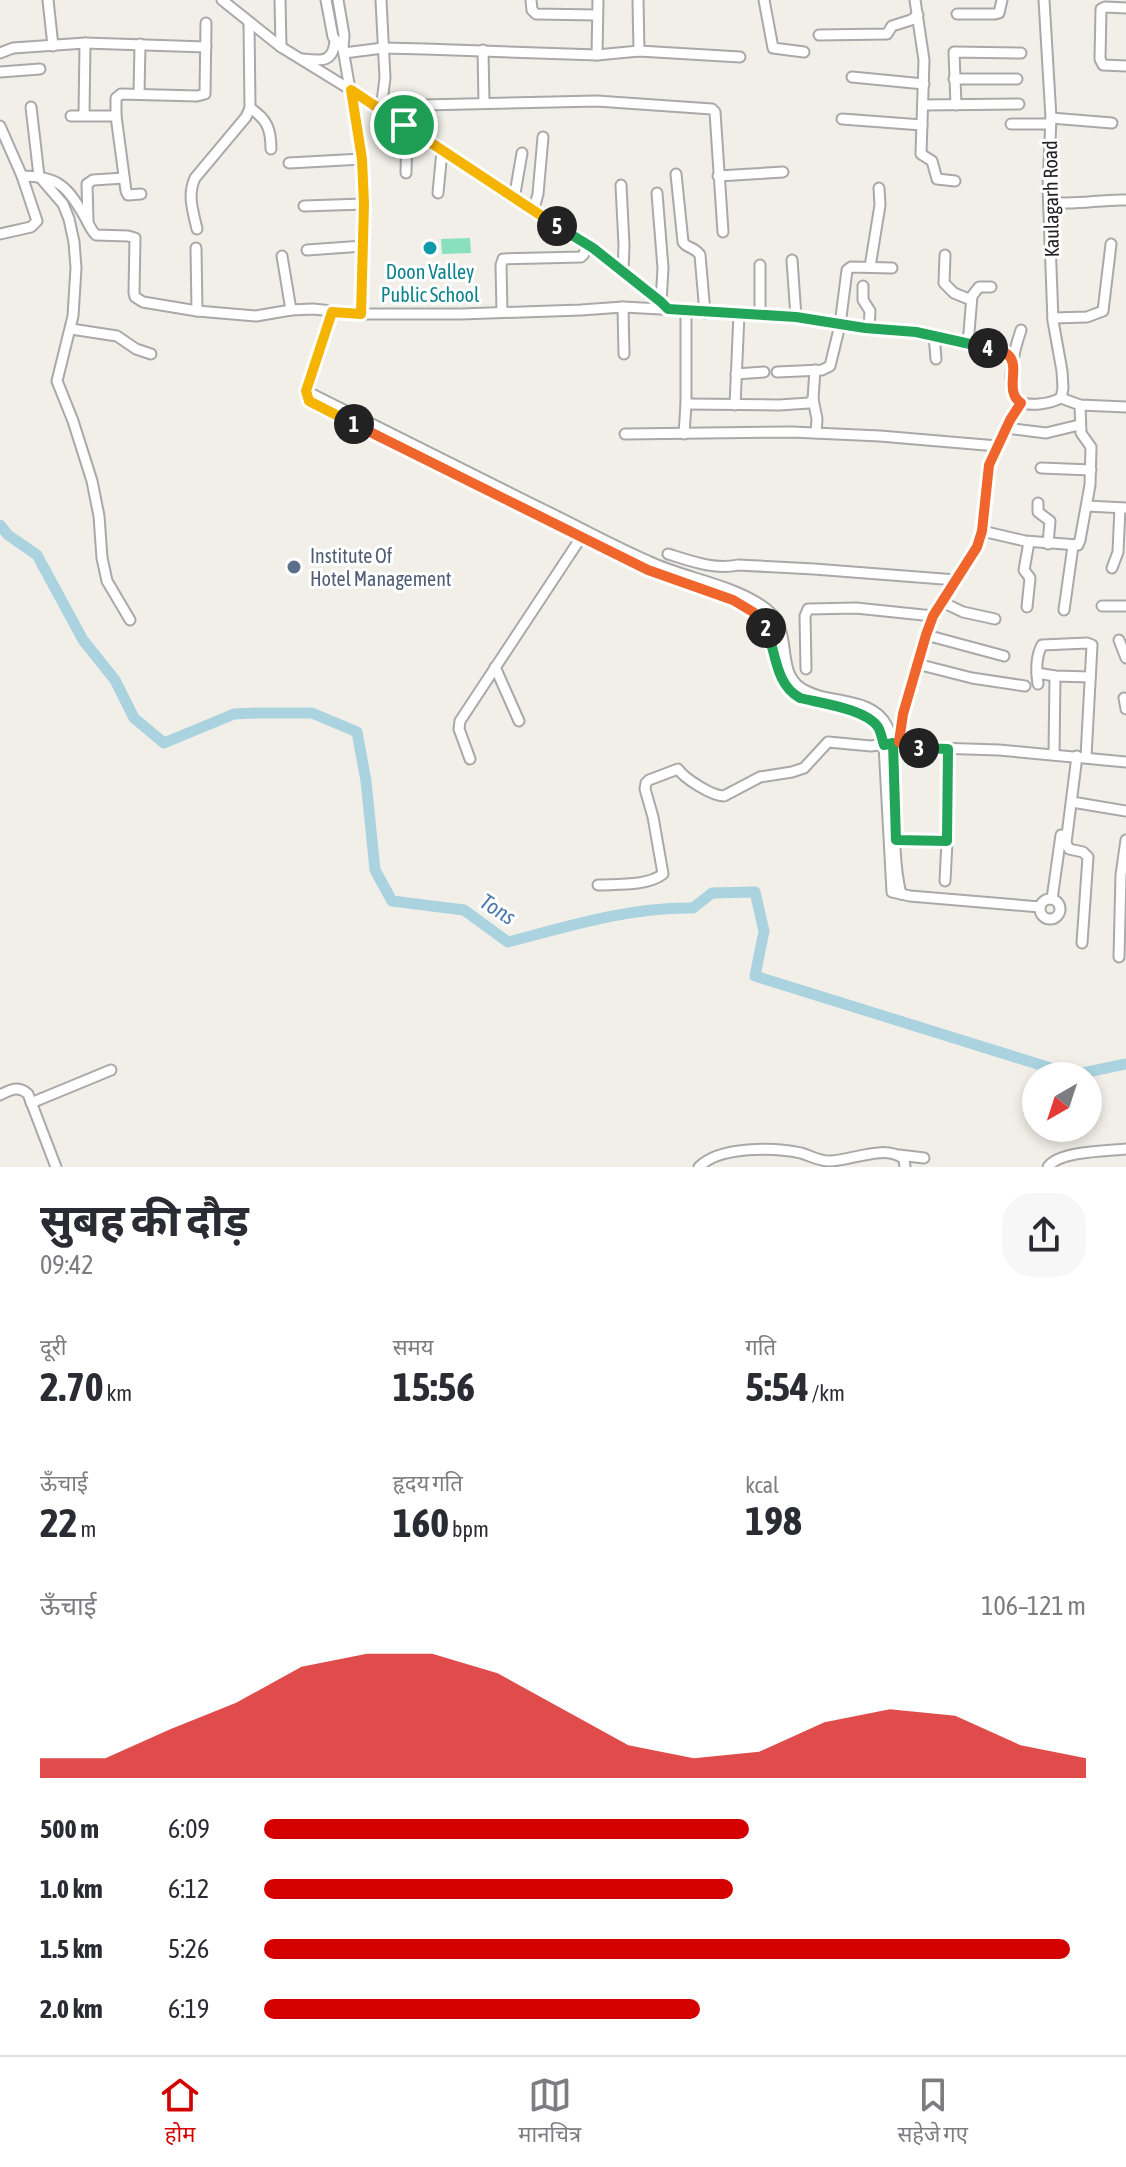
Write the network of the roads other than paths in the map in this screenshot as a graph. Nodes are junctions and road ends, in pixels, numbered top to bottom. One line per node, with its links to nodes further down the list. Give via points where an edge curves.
1 (48, 0): 24 (street)
2 (222, 0): 19 (street)
3 (280, 0): 26 (street)
4 (326, 0): 21 (street)
5 (338, 0): 29 (street)
6 (381, 0): 27 (street)
7 (531, 0): 16 (street, via 536,14)
8 (598, 0): 16 (street)
9 (638, 0): 30 (street)
10 (764, 0): 31 (street, via 773,48)
11 (915, 0): 17 (street)
12 (1002, 0): 15 (street, via 999,13)
13 (1044, 0): 57 (street, Kaulagarh Road)
14 (1126, 8): 37 (street, via 1101,9 1100,59 1103,65)
15 (957, 14)
16 (597, 15): 34 (street)
17 (918, 15): 20 (street, via 892,26 887,34); 43 (street)
18 (206, 23): 25 (street)
19 (249, 23): 26 (street); 51 (street)
20 (819, 35)
21 (335, 41): 29 (street); 36 (street, via 329,57)
22 (85, 43): 23 (street); 24 (street); 53 (street)
23 (140, 44): 25 (street); 45 (street)
24 (53, 46): 32 (street)
25 (206, 47): 45 (street, via 205,94)
26 (281, 47): 36 (street)
27 (383, 48): 28 (street); 29 (street); 52 (street)
28 (483, 50): 34 (street); 46 (street)
29 (344, 51): 44 (street)
30 (639, 51): 34 (street); 35 (street)
31 (804, 52)
32 (0, 53)
33 (1021, 53): 41 (street, via 954,52)
34 (597, 55)
35 (740, 57)
36 (299, 59): 44 (street)
37 (1126, 66)
38 (40, 69): 39 (street)
39 (0, 72)
40 (852, 77): 43 (street)
41 (954, 79): 42 (street); 49 (street)
42 (1017, 79)
43 (924, 84): 48 (street)
44 (351, 90): 52 (street); 67 (street)
45 (139, 94): 55 (street, via 117,96)
46 (484, 103): 62 (street, via 421,106); 74 (street, via 597,101 712,109)
47 (1019, 104): 49 (street)
48 (923, 105): 49 (street); 60 (street)
49 (956, 105)
50 (31, 107): 73 (street)
51 (250, 108): 64 (street, via 269,126); 89 (street, via 191,186)
52 (381, 110): 62 (street)
53 (84, 115): 54 (street); 55 (street)
54 (71, 116)
55 (116, 116): 75 (street)
56 (842, 119): 60 (street)
57 (1050, 121): 58 (street); 59 (street); 84 (street, Kaulagarh Road)
58 (1112, 123)
59 (1011, 124)
60 (922, 125): 76 (street, via 921,154 932,161 937,179)
61 (0, 126): 72 (street)
62 (406, 126): 65 (street); 70 (street)
63 (543, 137): 87 (street)
64 (271, 149)
65 (442, 151): 79 (street); 82 (street)
66 (522, 153): 82 (street)
67 (362, 159): 68 (street); 85 (street)
68 (289, 163)
69 (783, 172): 74 (street)
70 (406, 173)
71 (676, 174): 114 (street, via 683,242 700,255)
72 (22, 176): 73 (street); 91 (street, via 37,221)
73 (39, 176): 88 (street, via 70,193); 121 (street, via 63,204 74,242)
74 (718, 176): 90 (street)
75 (124, 178): 81 (street, via 126,194); 88 (street, via 87,184)
76 (955, 181)
77 (621, 185): 103 (street)
78 (879, 188): 101 (street)
79 (438, 193)
80 (657, 193): 107 (street)
81 (141, 194)
82 (514, 199): 87 (street)
83 (1126, 200): 84 (street)
84 (1049, 202): 119 (street, Kaulagarh Road)
85 (364, 204): 86 (street); 94 (street)
86 (304, 206)
87 (533, 212): 92 (street)
88 (88, 221): 110 (street, via 96,235 135,238 138,300)
89 (197, 229)
90 (723, 232)
91 (0, 234)
92 (587, 244): 103 (street); 113 (street, via 581,257 503,259)
93 (1111, 244): 119 (street, via 1103,311)
94 (363, 246): 96 (street); 115 (street)
95 (196, 248): 110 (street)
96 (307, 250)
97 (945, 255): 106 (street, via 944,283)
98 (282, 256): 109 (street)
99 (792, 260): 118 (street)
100 (760, 265): 117 (street)
101 (870, 267): 102 (street); 120 (street, via 847,270)
102 (892, 268)
103 (623, 272): 107 (street)
104 (863, 286): 122 (street)
105 (991, 287): 106 (street, via 977,289)
106 (971, 300): 125 (street)
107 (664, 306): 108 (street); 111 (street)
108 (623, 307): 113 (street); 127 (street)
109 (291, 310): 110 (street, via 256,316); 112 (street)
110 (197, 311)
111 (686, 311): 114 (street); 137 (street)
112 (332, 312): 115 (street); 153 (street, via 307,396)
113 (502, 312): 115 (street)
114 (705, 313): 116 (street)
115 (361, 314)
116 (739, 314): 117 (street); 133 (street)
117 (760, 315): 118 (street)
118 (796, 317): 120 (street)
119 (1053, 318): 134 (street, Kaulagarh Road)
120 (840, 325): 122 (street); 130 (street, via 832,363)
121 (71, 329): 126 (street, via 117,336); 167 (street, via 57,381 92,481 107,581)
122 (869, 329): 124 (street)
123 (1021, 330): 129 (street)
124 (934, 335): 125 (street); 128 (street)
125 (968, 344): 129 (street, via 1006,353)
126 (151, 354)
127 (624, 354)
128 (936, 359)
129 (1012, 360): 136 (street, via 1013,393)
130 (815, 370): 132 (street); 135 (street)
131 (764, 372): 133 (street)
132 (777, 372)
133 (736, 374): 138 (street)
134 (1061, 398): 136 (street); 139 (street)
135 (813, 399): 138 (street, via 796,405); 143 (street)
136 (1021, 403): 142 (street)
137 (686, 404): 138 (street); 145 (street)
138 (735, 405)
139 (1080, 405): 140 (street); 141 (street)
140 (1126, 407)
141 (1079, 425): 142 (street, via 1046,433); 148 (street, via 1091,447)
142 (1006, 428): 146 (street)
143 (816, 433): 145 (street); 146 (street)
144 (625, 434): 145 (street)
145 (684, 434)
146 (997, 446): 152 (street)
147 (1041, 468): 148 (street)
148 (1091, 470): 150 (street)
149 (1038, 503): 155 (street, via 1038,512 1050,521)
150 (1087, 506): 151 (street); 156 (street, via 1080,540)
151 (1123, 508): 158 (street)
152 (982, 531): 154 (street); 159 (street)
153 (584, 534): 173 (street); 181 (street, via 760,604 779,623 793,681 804,690 877,713)
154 (1029, 542): 155 (street); 163 (street, via 1024,570 1030,578)
155 (1048, 544): 156 (street)
156 (1073, 546): 164 (street)
157 (668, 554): 159 (street, via 726,568 805,568)
158 (1112, 568)
159 (956, 580): 160 (street)
160 (942, 602): 165 (street); 166 (street)
161 (1102, 606): 162 (street)
162 (1126, 606)
163 (1027, 607)
164 (1064, 610)
165 (933, 616): 168 (street); 174 (street, via 811,607 805,616)
166 (995, 619)
167 (130, 620)
168 (926, 635): 170 (street); 172 (street)
169 (1119, 640): 171 (street)
170 (1004, 656)
171 (1126, 658)
172 (917, 664): 177 (street); 181 (street)
173 (495, 667): 180 (street); 185 (street, via 460,721)
174 (806, 669)
175 (1055, 676): 176 (street); 176 (street, via 1037,678 1042,645 1087,643 1093,647); 183 (street)
176 (1090, 677): 184 (street)
177 (1025, 686)
178 (1124, 698): 179 (street)
179 (1126, 709)
180 (519, 721)
181 (892, 743): 182 (street); 190 (street); 194 (street, via 828,742 804,768 760,777 718,797 678,769 649,780 645,789 663,874); 195 (street, via 891,890)
182 (948, 749): 183 (street); 192 (street)
183 (1054, 755): 184 (street)
184 (1082, 757): 186 (street); 188 (street)
185 (470, 759)
186 (1126, 762)
187 (1070, 769): 196 (street)
188 (1076, 800): 189 (street); 198 (street, via 1067,847 1088,857)
189 (1126, 808)
190 (896, 840): 192 (street); 195 (street)
191 (1126, 840): 199 (street)
192 (947, 841): 193 (street)
193 (945, 881)
194 (598, 885)
195 (901, 894): 197 (street)
196 (1052, 899): 197 (street); 197 (street, via 1061,906 1057,917 1046,919)
197 (1040, 907)
198 (1082, 943)
199 (1119, 957)
200 (111, 1070): 202 (street)
201 (0, 1095): 202 (street, via 20,1089)
202 (31, 1103): 208 (street)
203 (1126, 1149): 211 (street, via 1055,1159)
204 (899, 1155): 205 (street); 206 (street, via 883,1152); 210 (street)
205 (924, 1158)
206 (861, 1162): 207 (street)
207 (829, 1164): 209 (street, via 790,1151 751,1150 717,1156)
208 (56, 1167)
209 (699, 1167)
210 (905, 1167)
211 (1048, 1167)

